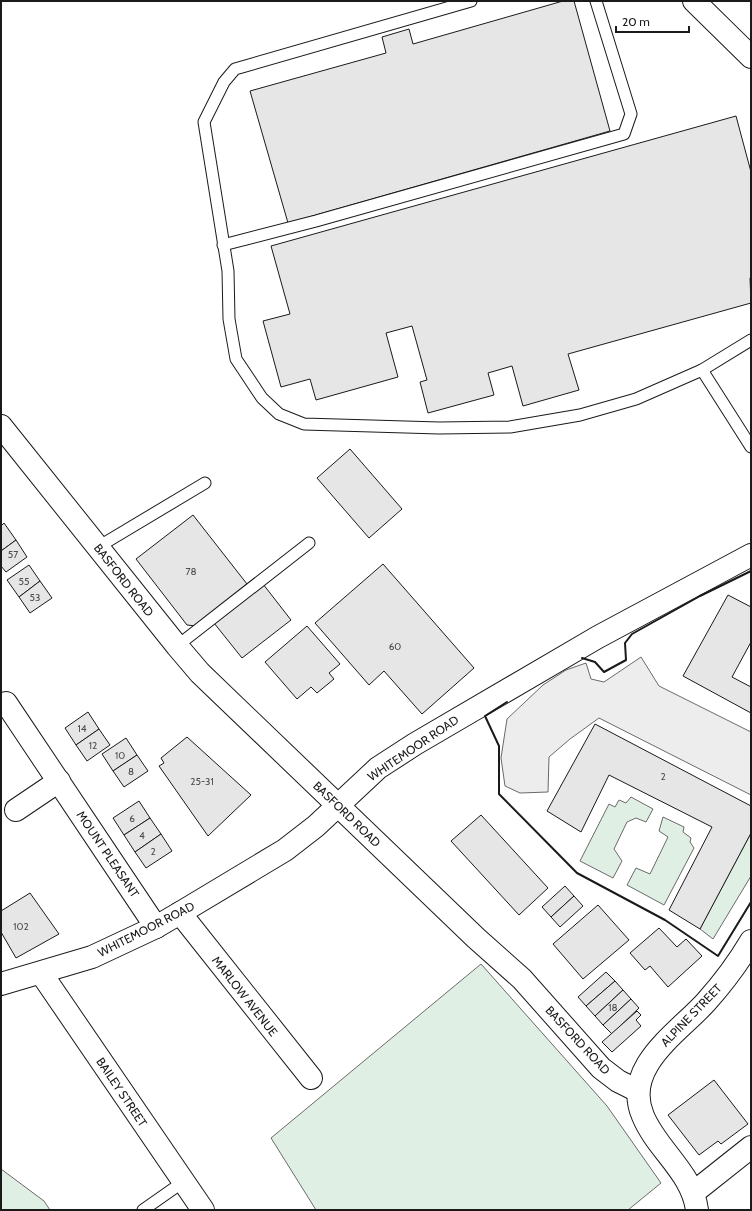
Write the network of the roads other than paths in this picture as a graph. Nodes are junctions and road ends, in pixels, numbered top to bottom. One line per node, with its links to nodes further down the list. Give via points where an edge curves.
1 (471, 1): 5 (lane, via 235,69 224,82 204,122)
2 (596, 1): 5 (lane, via 631,114 624,134)
3 (694, 1): 4 (street)
4 (751, 57)
5 (223, 245): 7 (lane, via 228,271 229,319 236,359 262,398 279,414 304,424 439,428 510,427 580,416 636,399)
6 (751, 340): 7 (lane)
7 (702, 370): 9 (lane)
8 (1, 426): 12 (street, BASFORD ROAD)
9 (751, 447)
10 (205, 483): 12 (lane)
11 (308, 543): 14 (lane)
12 (98, 547): 14 (street, BASFORD ROAD)
13 (751, 555): 17 (street, WHITEMOOR ROAD, via 598,637 421,740 378,768)
14 (177, 646): 17 (street, BASFORD ROAD, via 200,673)
15 (6, 703): 16 (street, MOUNT PLEASANT)
16 (59, 781): 18 (street); 20 (street, MOUNT PLEASANT)
17 (339, 806): 19 (street, WHITEMOOR ROAD, via 285,850); 25 (street, BASFORD ROAD, via 522,979 601,1068 618,1081)
18 (16, 810)
19 (180, 913): 20 (street, WHITEMOOR ROAD); 24 (street, MARLOW AVENUE)
20 (156, 927): 22 (street, WHITEMOOR ROAD, via 92,957)
21 (751, 941): 25 (street, ALPINE STREET, via 734,969 651,1058)
22 (41, 973): 23 (street, WHITEMOOR ROAD); 27 (street, BAILEY STREET)
23 (1, 984)
24 (311, 1078)
25 (638, 1091): 28 (street, via 643,1117 684,1177)
26 (751, 1147): 28 (street)
27 (183, 1182): 29 (lane); 30 (street, BAILEY STREET)
28 (695, 1201)
29 (143, 1210)
30 (203, 1210)

